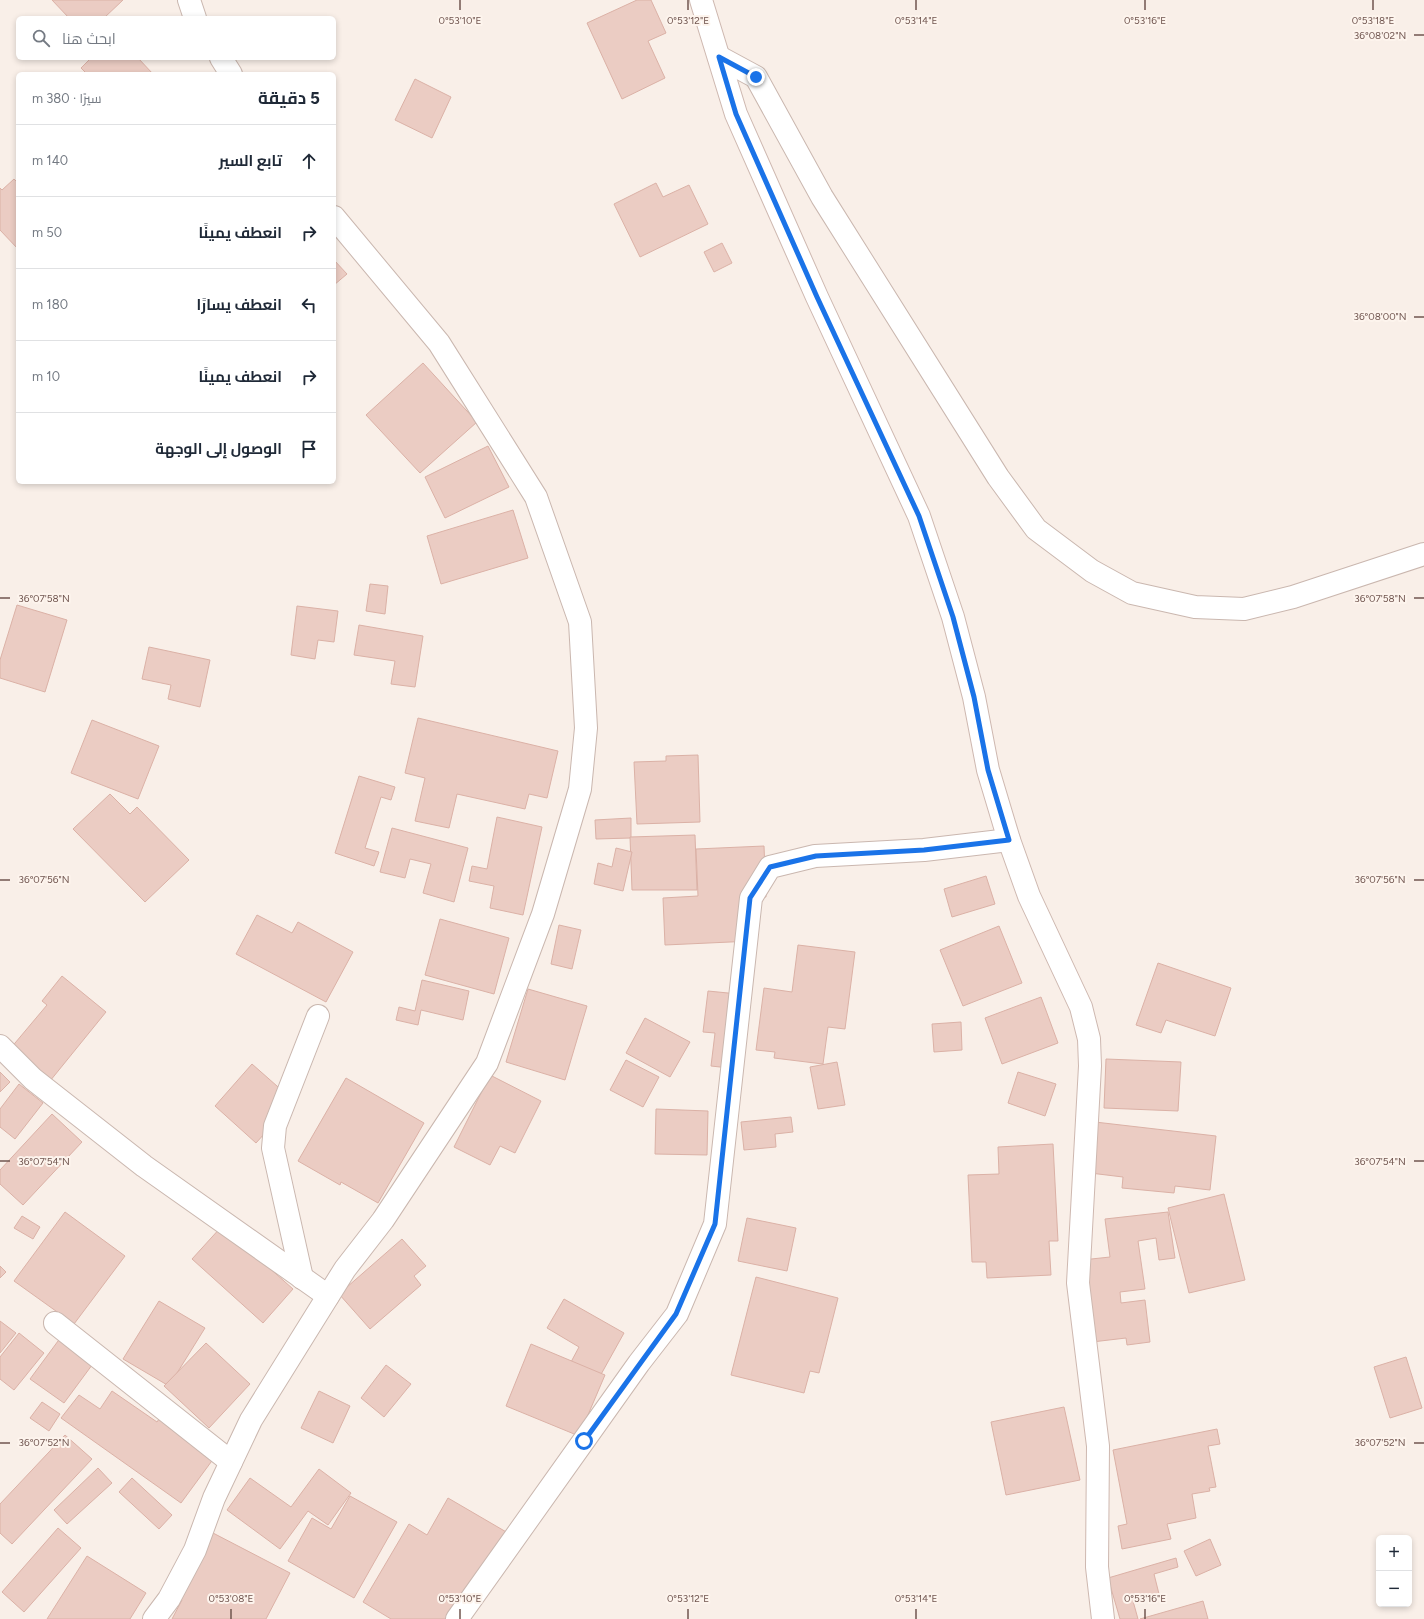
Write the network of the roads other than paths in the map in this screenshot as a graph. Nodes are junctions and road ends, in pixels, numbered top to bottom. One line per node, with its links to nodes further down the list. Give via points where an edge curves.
1 (189, 0): 3 (street)
2 (701, 0): 4 (street)
3 (194, 16)
4 (719, 57): 8 (street, via 756,77 822,197 998,476 1036,529 1092,571 1132,592 1195,607 1244,609 1293,597); 9 (street, via 739,121 817,297 919,516 955,624 974,697 988,770)
5 (222, 60): 6 (street)
6 (230, 72)
7 (336, 219): 13 (street, via 439,343 536,497 580,622 586,728 580,789 543,914 488,1063 383,1220 345,1269)
8 (1424, 554)
9 (1009, 840): 17 (street, via 924,850 816,856 770,867 750,898 715,1224 676,1314); 18 (street, via 1029,896 1080,1008 1089,1039 1090,1066 1078,1283 1098,1446 1097,1567)
10 (318, 1016): 12 (street, via 275,1126 273,1148)
11 (0, 1046): 12 (street, via 33,1079 144,1166)
12 (302, 1278): 13 (street)
13 (328, 1296): 15 (street, via 251,1420)
14 (55, 1323): 15 (street)
15 (231, 1462): 16 (street, via 214,1498 195,1550 169,1599)
16 (154, 1619)
17 (457, 1619)
18 (1104, 1619)

